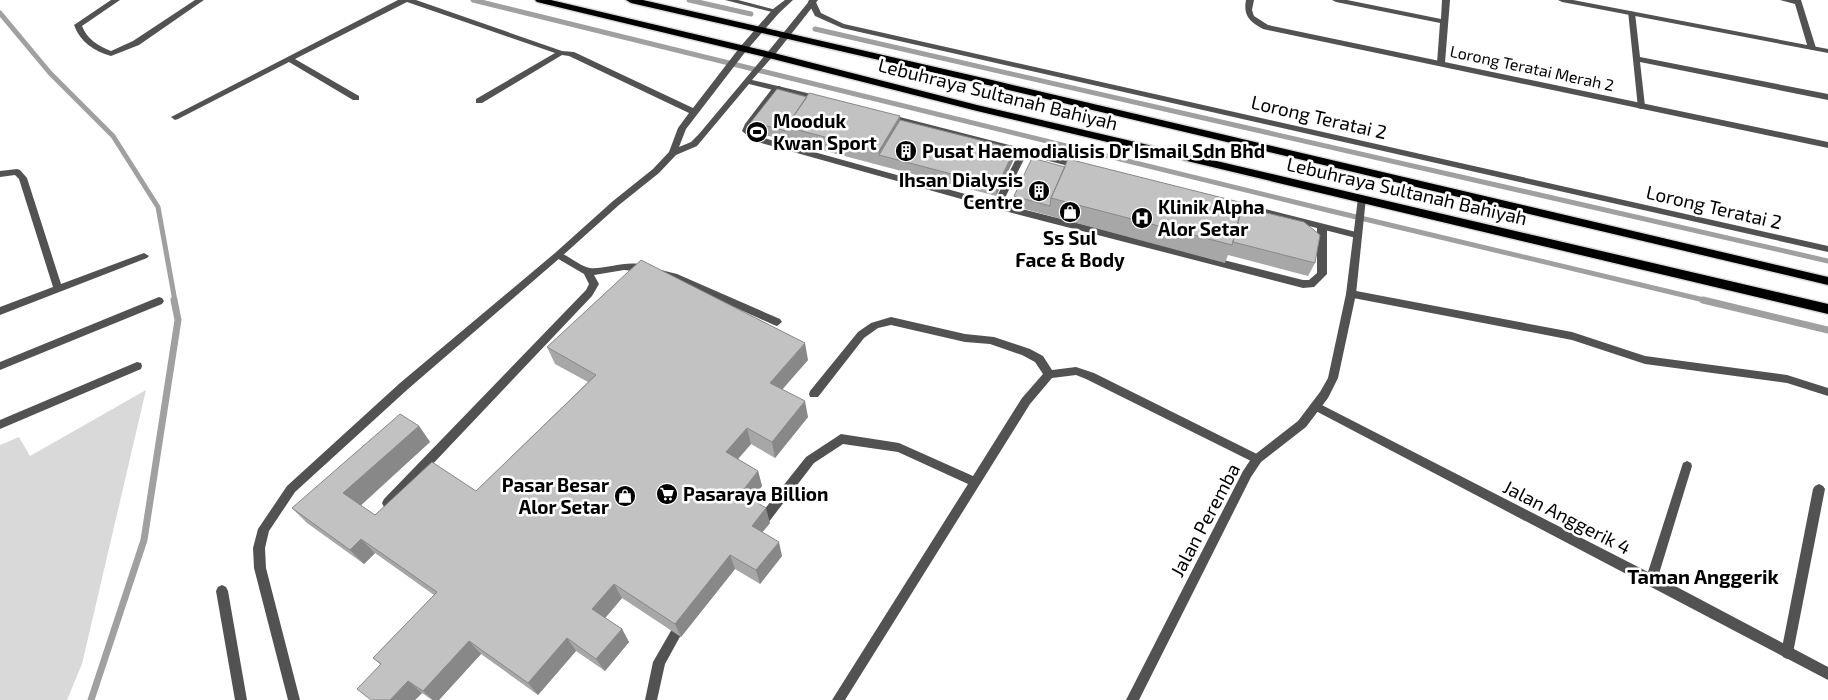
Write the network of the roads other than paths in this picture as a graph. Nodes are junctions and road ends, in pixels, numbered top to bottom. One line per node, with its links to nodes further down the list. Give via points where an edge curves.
1 (116, 0): 2 (street, via 78,25 86,40 111,54 136,43)
2 (200, 0)
3 (404, 0): 27 (street)
4 (408, 0): 25 (street)
5 (540, 0): 23 (main road, Lebuhraya Sultanah Bahiyah)
6 (631, 0): 20 (main road, Lebuhraya Sultanah Bahiyah)
7 (729, 0): 17 (street)
8 (790, 0): 17 (street)
9 (1250, 0): 29 (street, Lorong Teratai Merah 2, via 1249,15 1266,26)
10 (1336, 0): 19 (street)
11 (1446, 0): 19 (street)
12 (1562, 0): 16 (street)
13 (1784, 0): 15 (street)
14 (813, 1): 21 (street); 50 (street, Lorong Teratai 2, via 818,14 834,23)
15 (1797, 1): 22 (street)
16 (1582, 2): 18 (street)
17 (776, 11): 20 (street)
18 (1631, 13): 22 (street); 28 (street)
19 (1444, 22): 29 (street)
20 (759, 31): 21 (main road, Lebuhraya Sultanah Bahiyah); 23 (street)
21 (786, 37): 26 (street); 54 (main road, Lebuhraya Sultanah Bahiyah)
22 (1812, 48): 24 (street)
23 (743, 49): 26 (main road, Lebuhraya Sultanah Bahiyah); 37 (street)
24 (1828, 51)
25 (561, 53): 34 (street); 37 (street, via 571,54)
26 (770, 55): 30 (street); 45 (main road, Lebuhraya Sultanah Bahiyah, via 978,108)
27 (289, 59): 33 (street); 39 (street)
28 (1636, 59): 32 (street); 36 (street)
29 (1441, 63): 36 (street, Lorong Teratai Merah 2)
30 (749, 79): 31 (street); 42 (street, via 694,144)
31 (777, 88): 35 (street); 47 (street, via 746,131 757,139)
32 (1828, 97)
33 (356, 98)
34 (479, 101)
35 (834, 103)
36 (1641, 106): 40 (street, Lorong Teratai Merah 2)
37 (694, 112): 42 (street, via 682,128)
38 (882, 115): 41 (street)
39 (175, 117)
40 (1828, 145)
41 (1024, 152): 43 (street); 47 (street)
42 (673, 153): 51 (street)
43 (1091, 168)
44 (0, 174): 55 (street, via 17,172 23,178)
45 (1362, 198): 49 (street, Jalan Peremba); 58 (main road, Lebuhraya Sultanah Bahiyah)
46 (1216, 200): 48 (street)
47 (997, 206): 48 (street, via 1303,284 1311,284 1322,274)
48 (1322, 227): 49 (street)
49 (1357, 231): 56 (street, Jalan Peremba)
50 (1828, 249)
51 (558, 255): 53 (street); 80 (street, via 397,393 291,489 274,512 264,529 259,548 260,568)
52 (144, 256): 55 (street)
53 (588, 272): 60 (street, via 646,269 674,276); 72 (street, via 594,284 588,293)
54 (1828, 281)
55 (58, 289): 59 (street)
56 (1351, 294): 64 (street, via 1572,336 1645,360 1787,379); 66 (street, Jalan Peremba, via 1333,378)
57 (159, 301): 61 (street)
58 (1828, 309)
59 (0, 311)
60 (777, 322)
61 (0, 366)
62 (138, 366): 67 (street)
63 (1049, 374): 65 (street, via 1038,359 1017,349 990,340 965,338 891,321 878,323 861,335); 68 (street, via 1076,371 1090,376); 70 (street, via 1026,401)
64 (1828, 392)
65 (814, 394)
66 (1316, 406): 68 (street, Jalan Peremba, via 1302,424); 74 (street, Jalan Anggerik 4)
67 (0, 425)
68 (1257, 459): 83 (street, Jalan Peremba, via 1242,482)
69 (1687, 466): 74 (street)
70 (976, 482): 73 (street, via 899,448 841,439 810,460); 82 (street)
71 (1819, 489): 77 (street)
72 (388, 503)
73 (764, 519)
74 (1651, 580): 77 (street, Jalan Anggerik 4)
75 (222, 591): 79 (street)
76 (676, 633): 81 (street, via 659,662)
77 (1786, 653): 78 (street, Jalan Anggerik 4)
78 (1828, 674)
79 (241, 700)
80 (294, 700)
81 (650, 700)
82 (838, 700)
83 (1132, 700)

